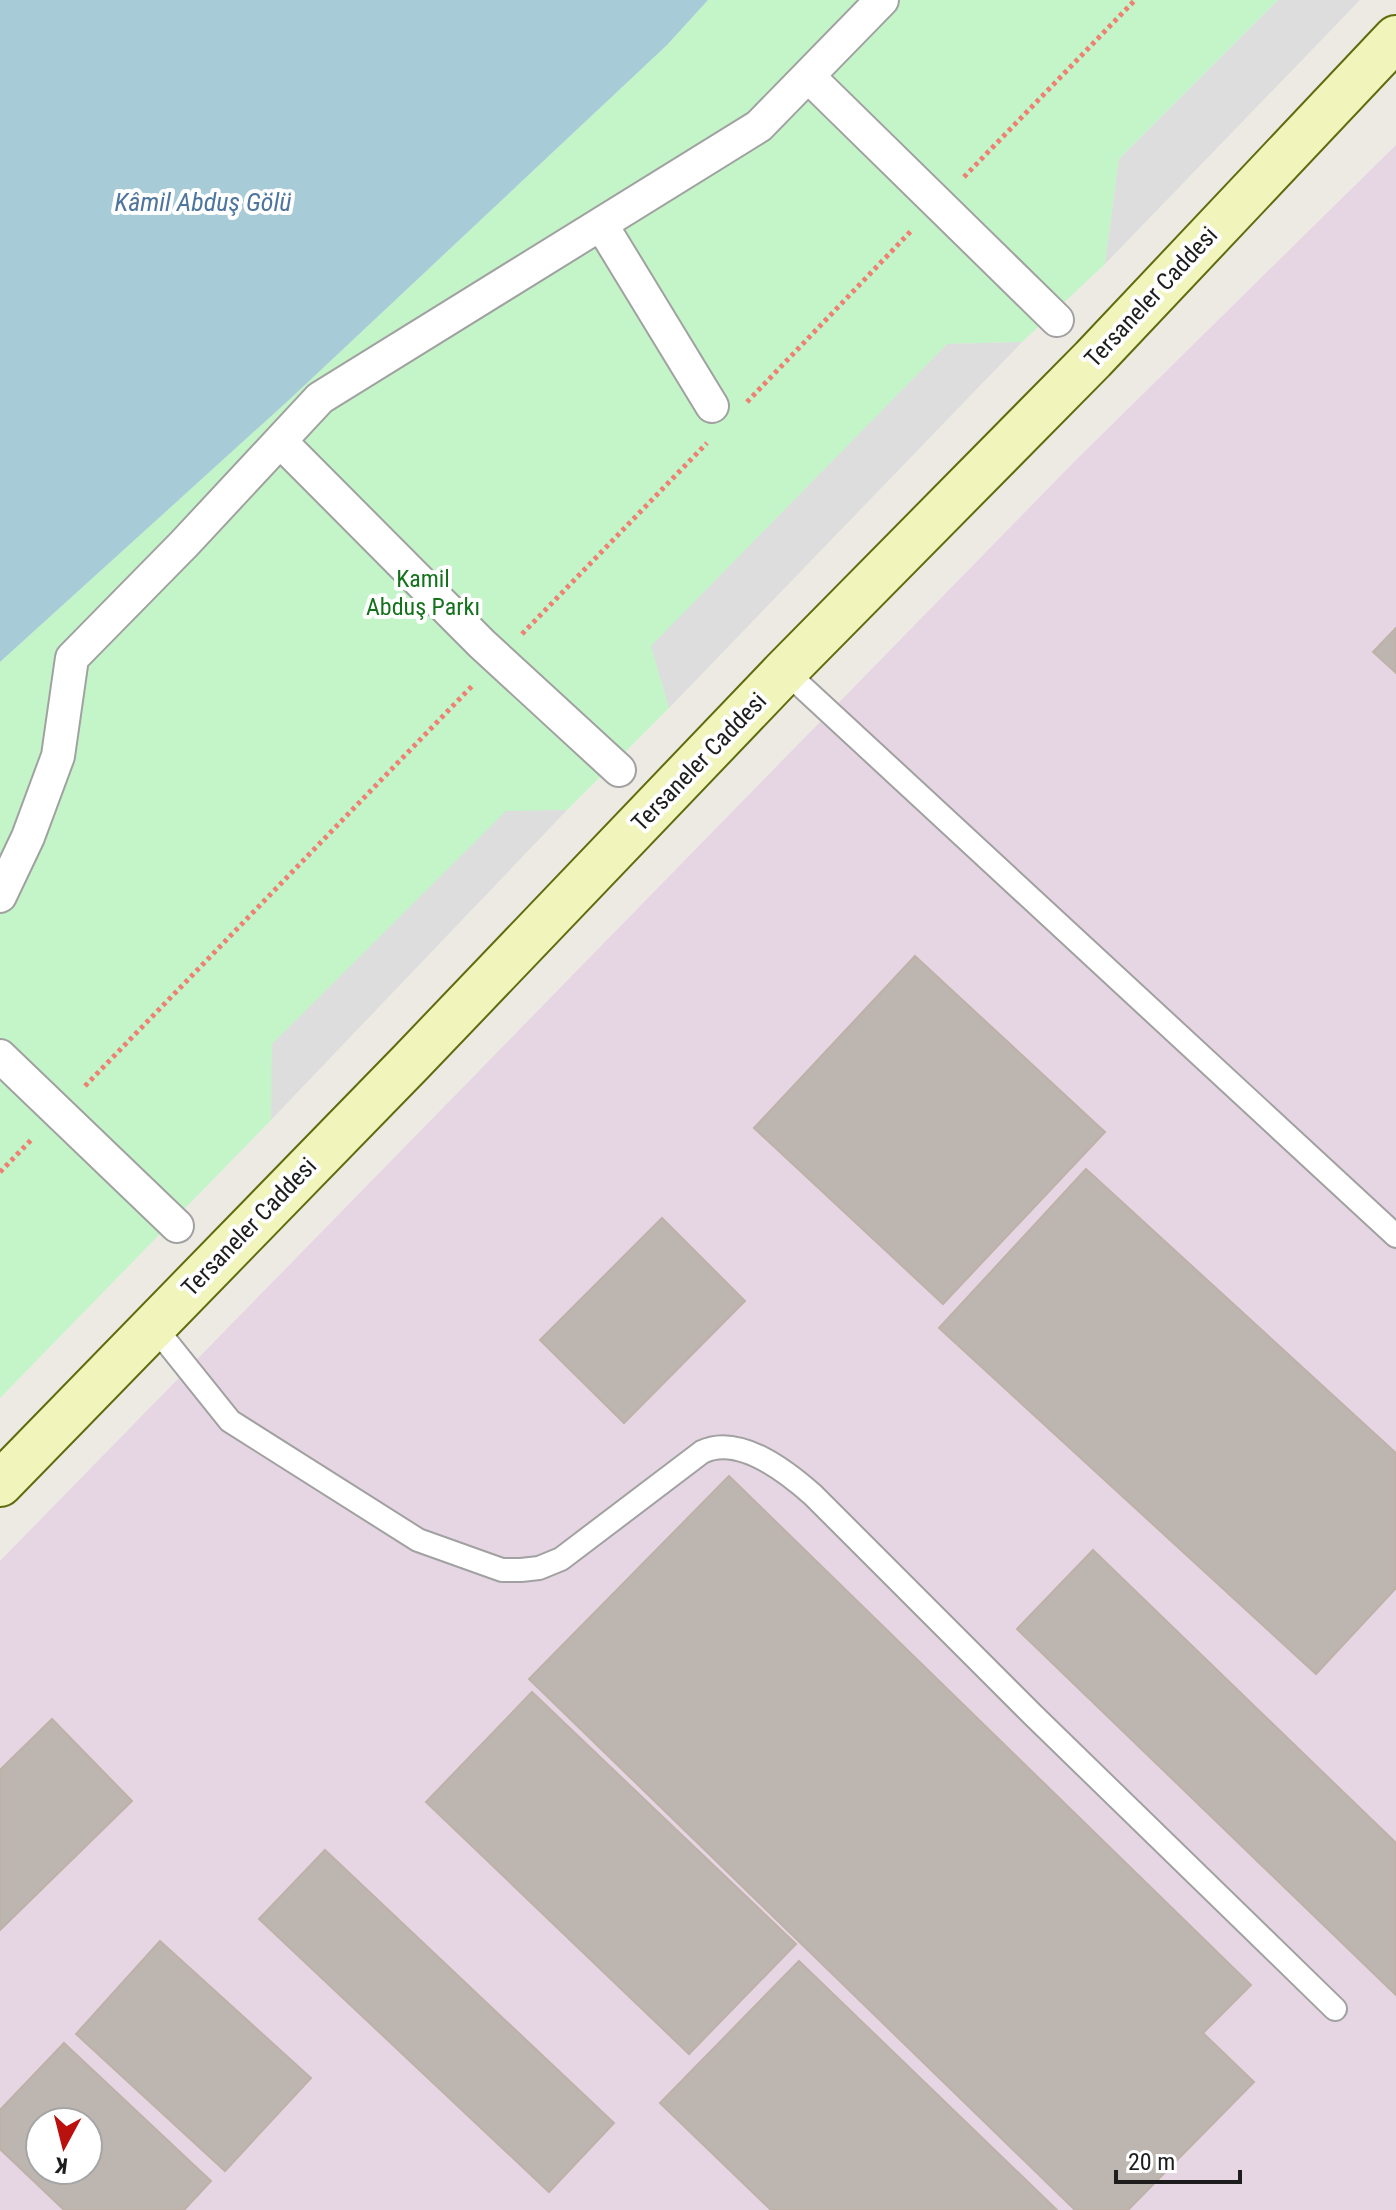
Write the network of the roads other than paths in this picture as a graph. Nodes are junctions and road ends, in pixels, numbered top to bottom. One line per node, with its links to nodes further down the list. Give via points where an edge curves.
1 (882, 0): 3 (street)
2 (1396, 38): 8 (main road, Tersaneler Caddesi, via 1093,359)
3 (808, 76): 4 (street, via 759,126); 5 (street)
4 (601, 224): 6 (street); 7 (street, via 320,398)
5 (1057, 320)
6 (726, 407)
7 (280, 441): 9 (street); 10 (street, via 72,658 58,756)
8 (785, 671): 13 (lane); 14 (main road, Tersaneler Caddesi)
9 (619, 770)
10 (0, 896)
11 (0, 1056): 12 (street)
12 (177, 1226)
13 (1396, 1236)
14 (153, 1325): 15 (main road, Tersaneler Caddesi); 16 (lane, via 230,1421 418,1540 502,1570 539,1568 561,1559 710,1448 734,1448 779,1468 813,1495)
15 (0, 1484)
16 (1335, 2009)

